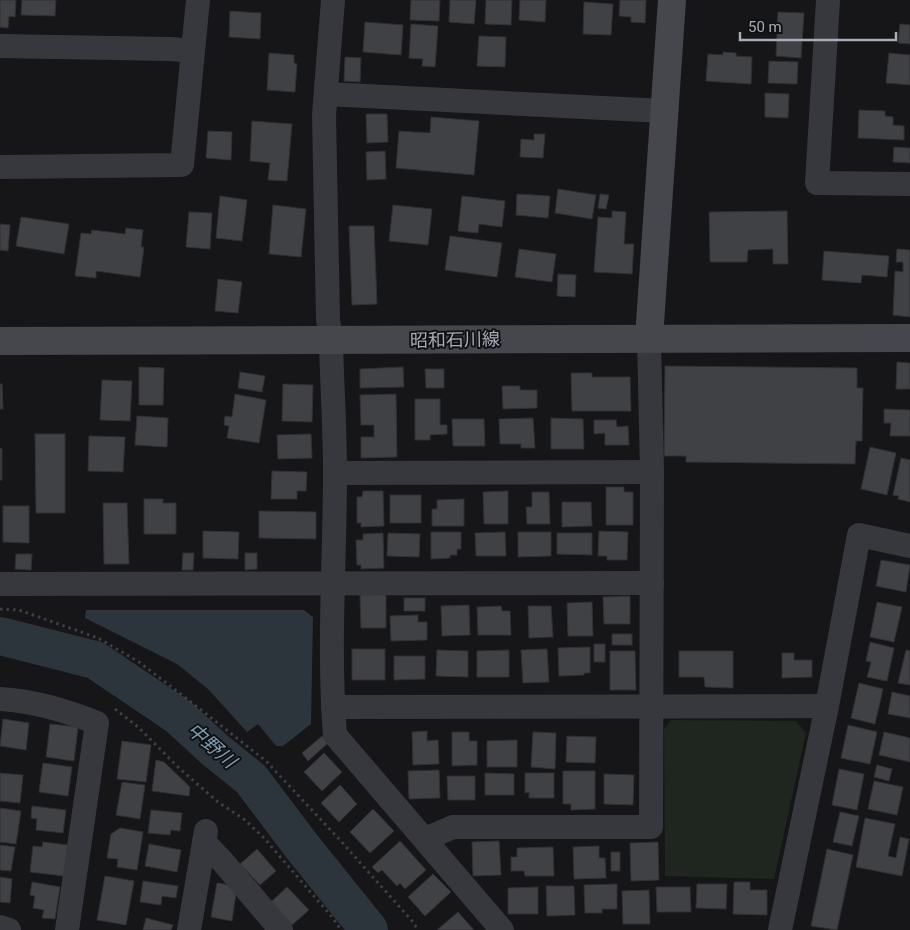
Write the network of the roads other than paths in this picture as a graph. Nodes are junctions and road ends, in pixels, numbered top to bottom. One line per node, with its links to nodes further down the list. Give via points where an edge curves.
1 (198, 0): 6 (street)
2 (333, 0): 7 (street)
3 (672, 0): 8 (street)
4 (828, 0): 10 (street, via 817,183)
5 (0, 46): 6 (street)
6 (193, 51): 9 (street, via 182,165)
7 (326, 94): 8 (street); 14 (street, via 328,319)
8 (664, 111): 11 (street)
9 (0, 166)
10 (910, 184)
11 (649, 338): 12 (street, 昭和石川線); 14 (street, 昭和石川線); 15 (street)
12 (910, 338)
13 (0, 341): 14 (street, 昭和石川線)
14 (331, 341): 16 (street)
15 (652, 472): 16 (street); 19 (street)
16 (335, 473): 18 (street)
17 (910, 546): 22 (street, via 859,535)
18 (332, 583): 19 (street); 20 (street); 23 (street)
19 (652, 583): 24 (street)
20 (0, 584)
21 (0, 699): 28 (street, via 23,700 61,709 96,723)
22 (827, 706): 24 (street); 32 (street)
23 (333, 707): 24 (street); 25 (street, via 335,735)
24 (651, 707): 25 (street, via 650,827 453,827)
25 (424, 839): 31 (street)
26 (0, 927): 27 (street)
27 (9, 930)
28 (67, 930)
29 (189, 930): 30 (street, via 206,835 223,862)
30 (281, 930)
31 (502, 930)
32 (780, 930)

